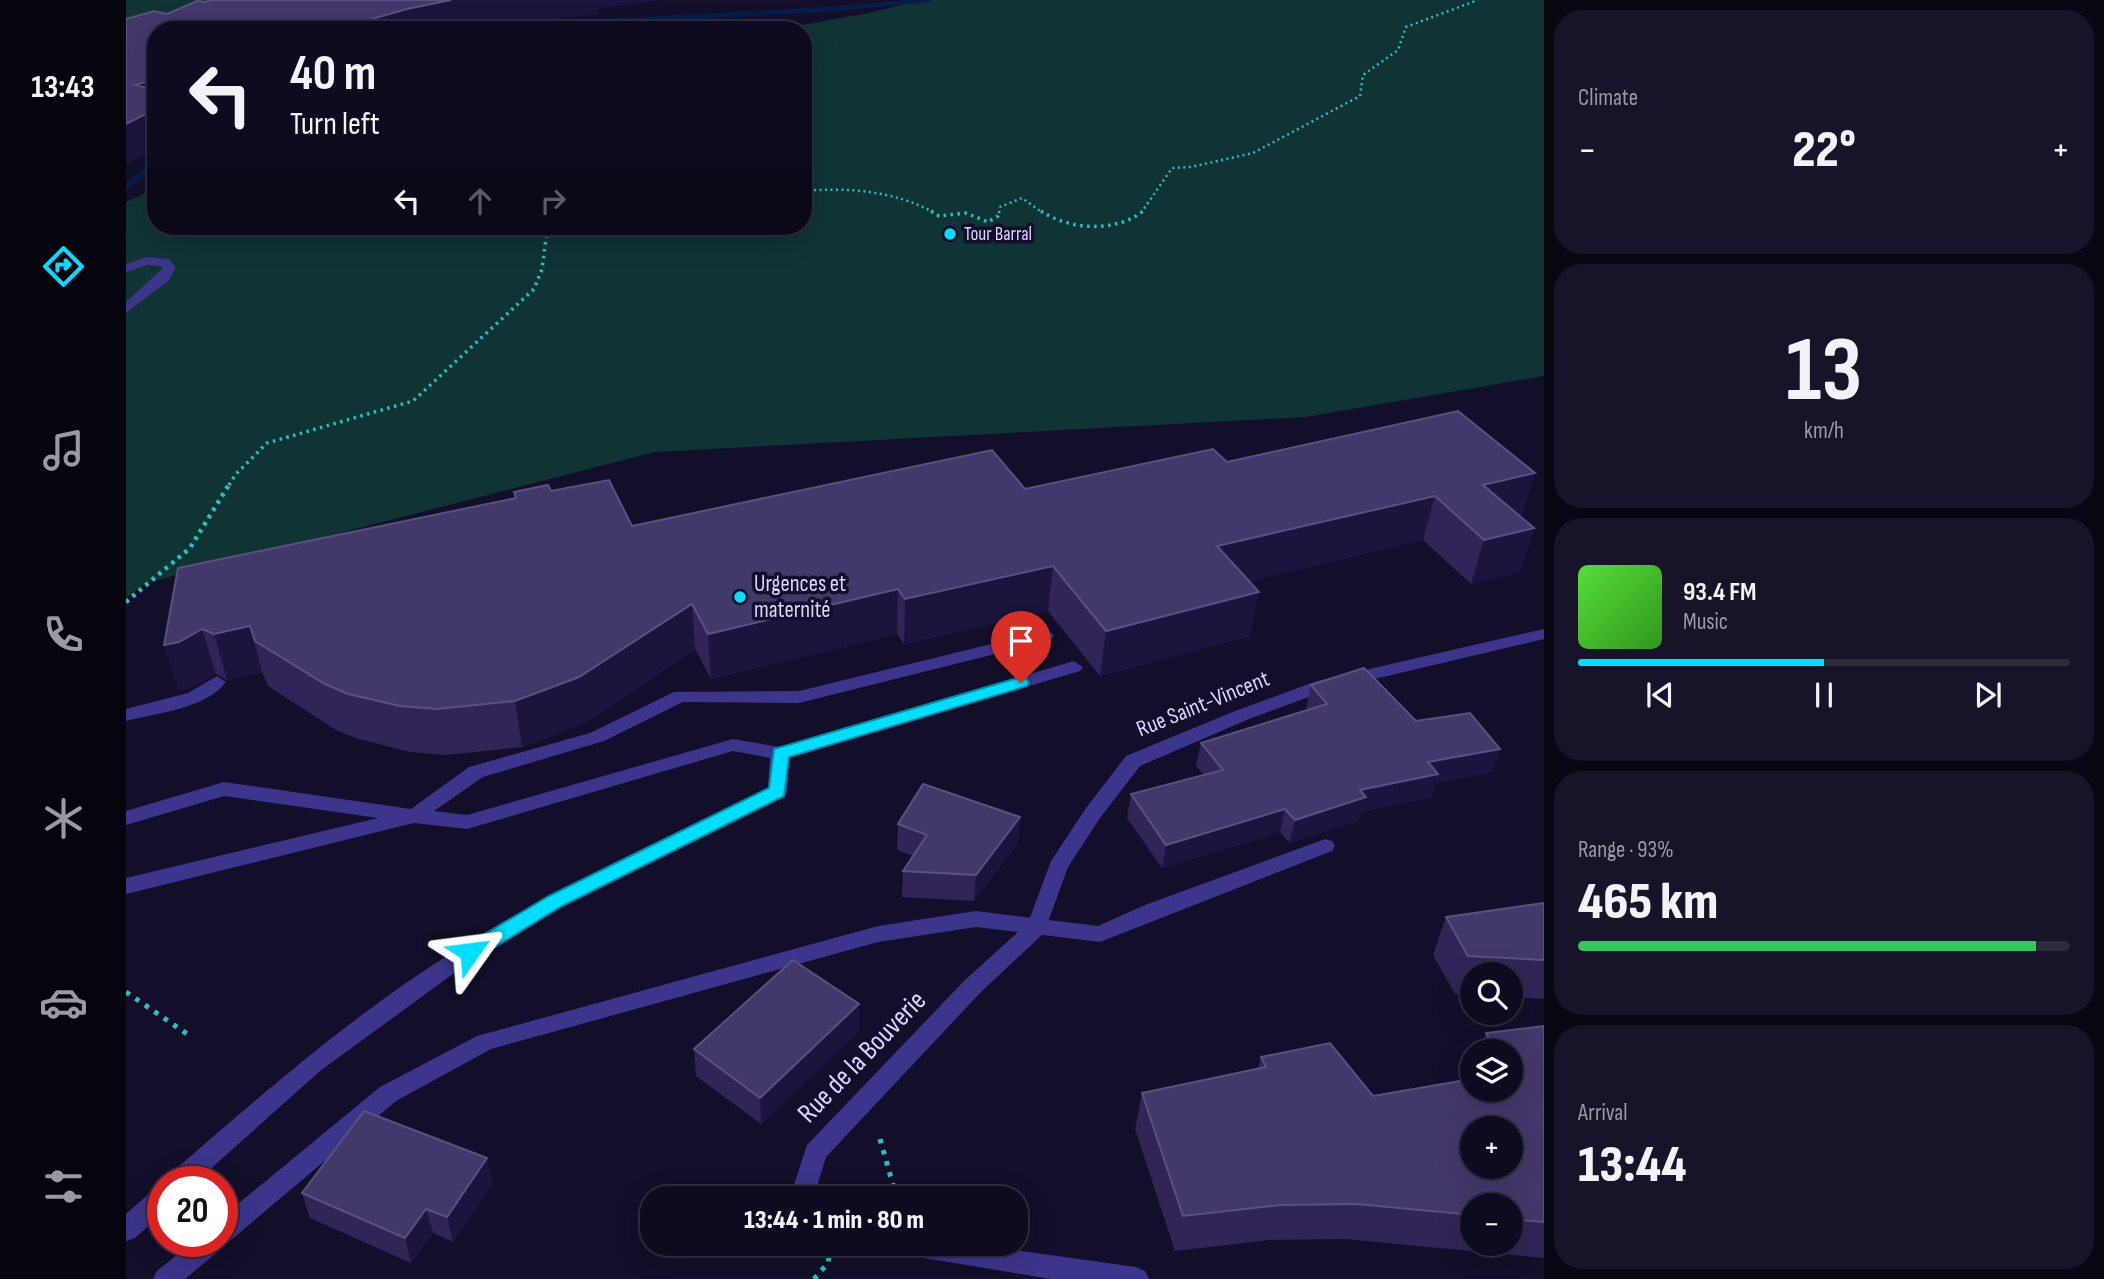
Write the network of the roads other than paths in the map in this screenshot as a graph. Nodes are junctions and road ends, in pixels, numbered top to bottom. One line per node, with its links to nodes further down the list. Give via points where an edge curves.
1 (126, 268): 2 (street, via 147,261 164,262 170,268)
2 (126, 309)
3 (1544, 634): 13 (street, Rue Saint-Vincent, via 1322,685 1133,761 1058,866)
4 (1045, 636): 9 (street, via 799,697 680,696 597,737 476,772)
5 (1074, 667): 8 (street)
6 (217, 682): 7 (street, via 194,697)
7 (126, 715)
8 (780, 753): 9 (street, via 733,745 467,822); 15 (street, via 777,792 555,901 449,965 312,1064)
9 (414, 816): 10 (street, via 224,789); 12 (street)
10 (126, 818)
11 (1325, 845): 13 (street, via 1100,934)
12 (126, 886)
13 (1037, 928): 14 (street, Rue Saint-Vincent); 18 (street, via 976,919 878,934 485,1042 388,1094)
14 (960, 1000): 16 (street, Rue de la Bouverie, via 815,1152)
15 (197, 1166)
16 (805, 1186)
17 (147, 1211): 19 (street)
18 (238, 1219)
19 (126, 1230)
20 (974, 1256): 23 (street)
21 (193, 1257): 22 (street)
22 (166, 1279)
23 (1136, 1279)

